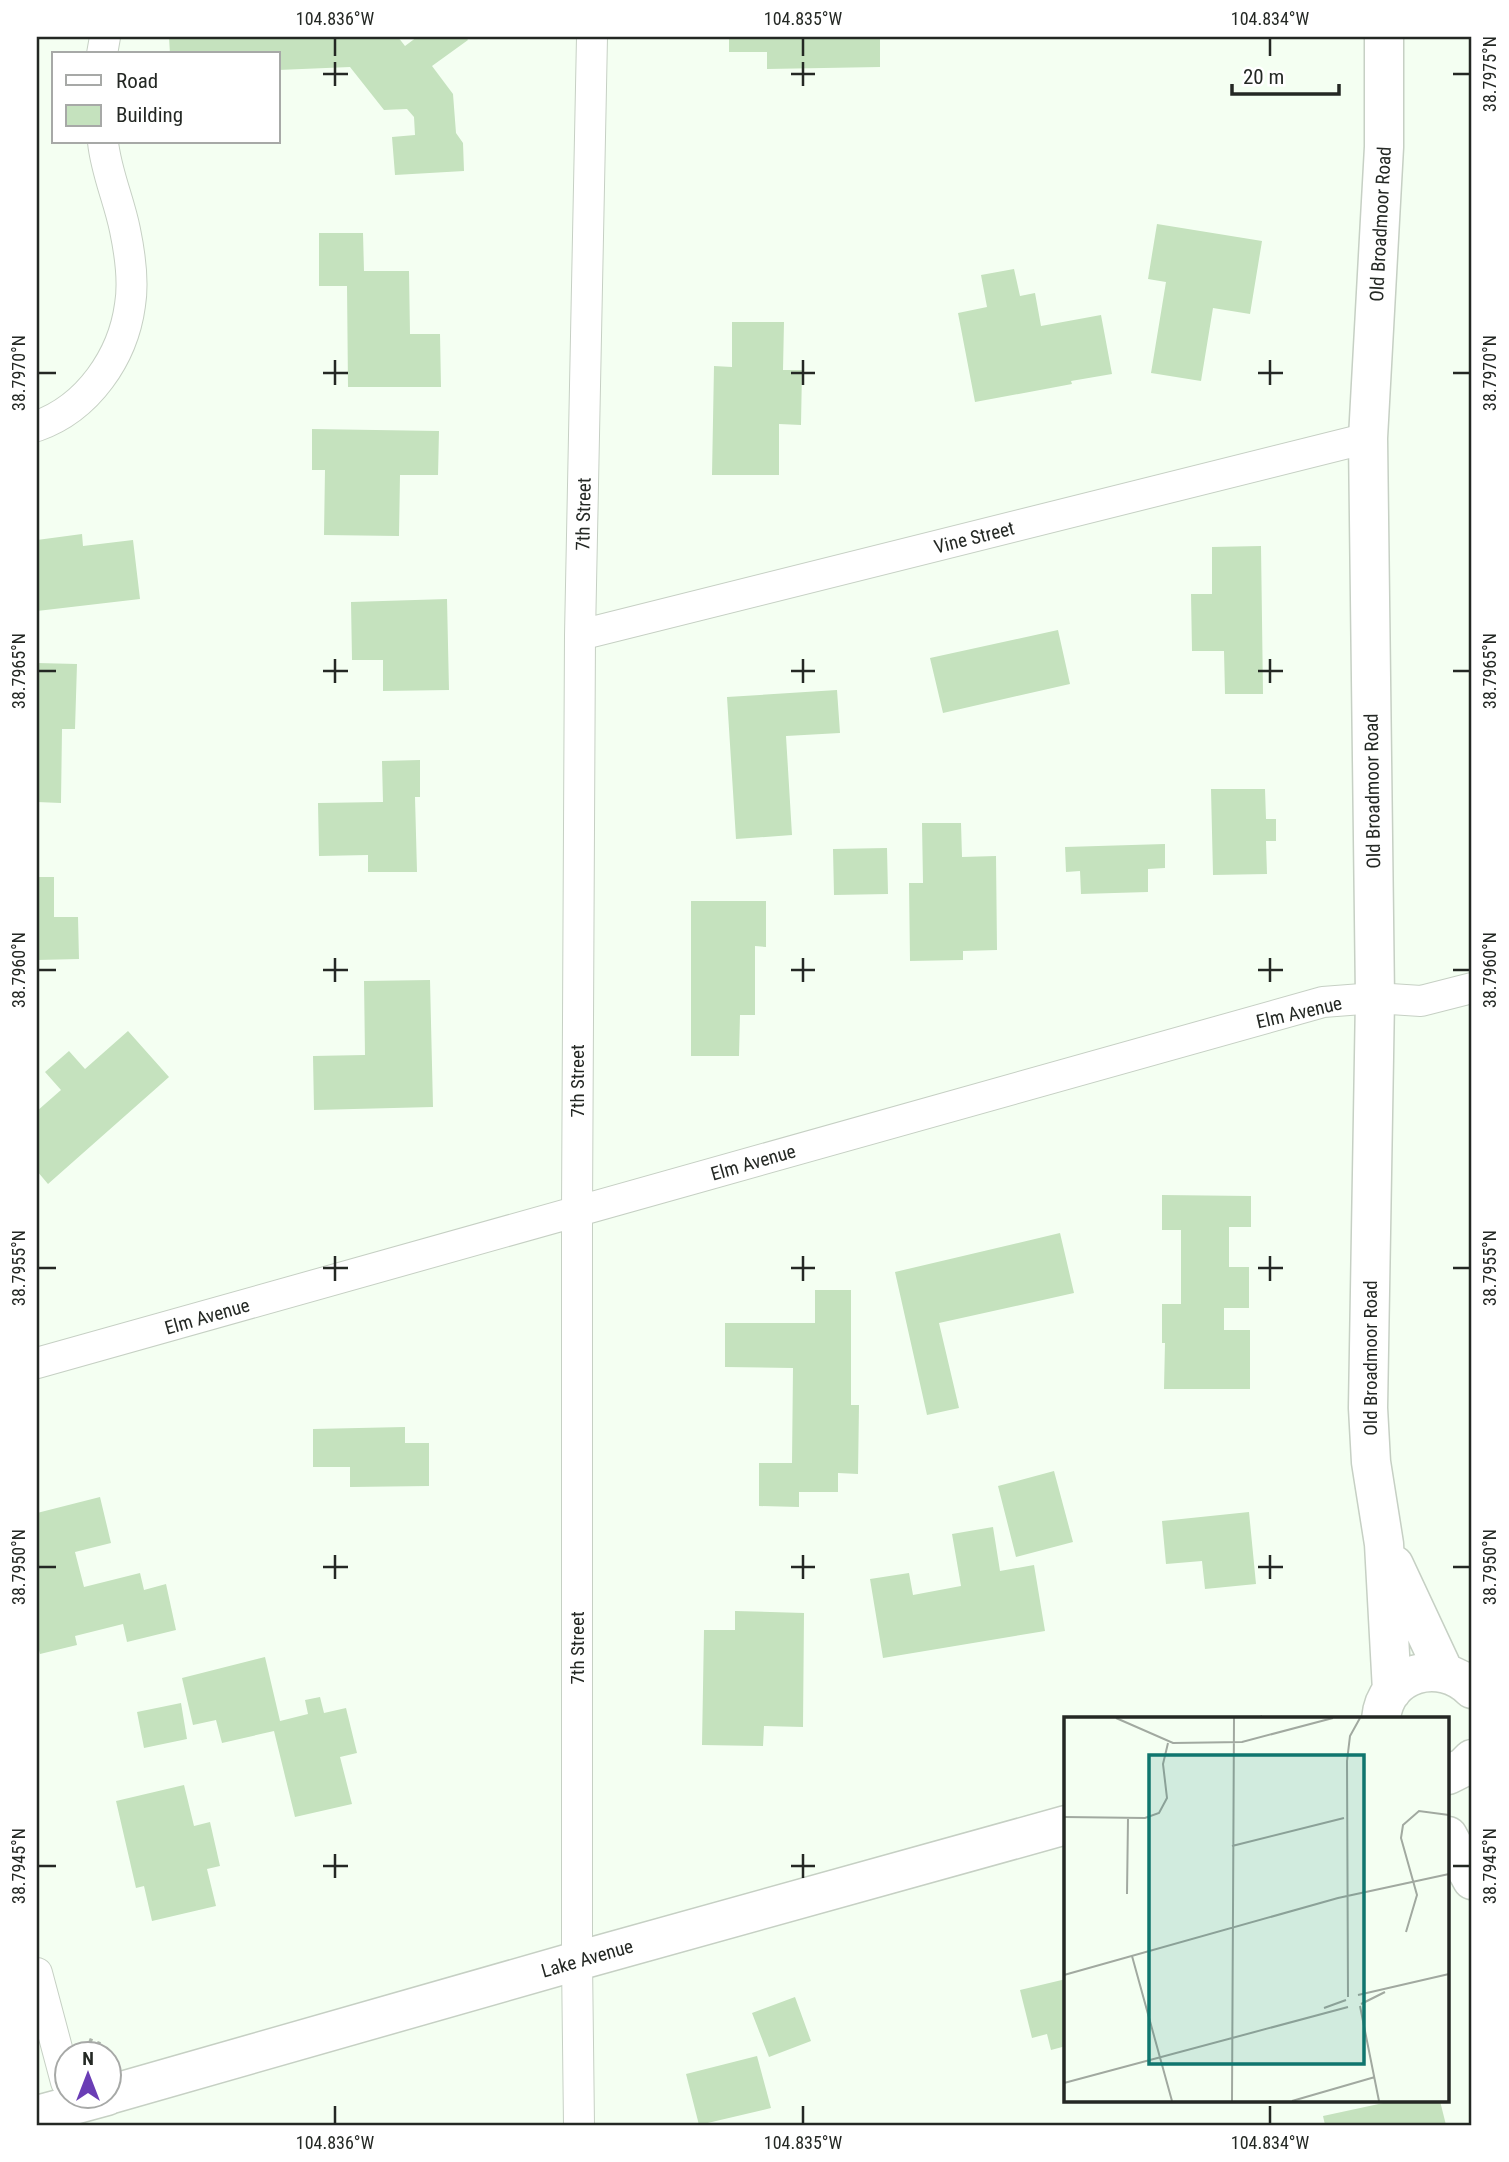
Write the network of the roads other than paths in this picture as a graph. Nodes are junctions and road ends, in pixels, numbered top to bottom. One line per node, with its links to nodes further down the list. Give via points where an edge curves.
1 (592, 37): 6 (street, 7th Street)
2 (1384, 37): 5 (street, Old Broadmoor Road, via 1384,147)
3 (103, 144): 4 (street, via 131,266 131,303 124,335 92,389 71,408)
4 (37, 426)
5 (1368, 438): 6 (street, Vine Street); 8 (street, Old Broadmoor Road)
6 (580, 635): 9 (street, 7th Street)
7 (1472, 988): 8 (street, Elm Avenue, via 1421,1002)
8 (1374, 998): 9 (street, Elm Avenue, via 1323,1002); 11 (street, Old Broadmoor Road, via 1367,1408)
9 (577, 1212): 10 (street, Elm Avenue); 19 (street, 7th Street)
10 (37, 1363)
11 (1384, 1544): 12 (street, Old Broadmoor Road); 13 (street, Old Broadmoor Road)
12 (1463, 1680): 13 (street, via 1430,1671 1416,1674 1403,1681)
13 (1378, 1710)
14 (1472, 1759): 15 (street)
15 (1450, 1774)
16 (1064, 1826): 19 (street, Lake Avenue)
17 (1450, 1840): 18 (street)
18 (1472, 1880)
19 (577, 1961): 22 (street, Lake Avenue); 23 (street, 7th Street)
20 (37, 1973): 21 (street)
21 (61, 2039)
22 (122, 2089)
23 (579, 2125)

